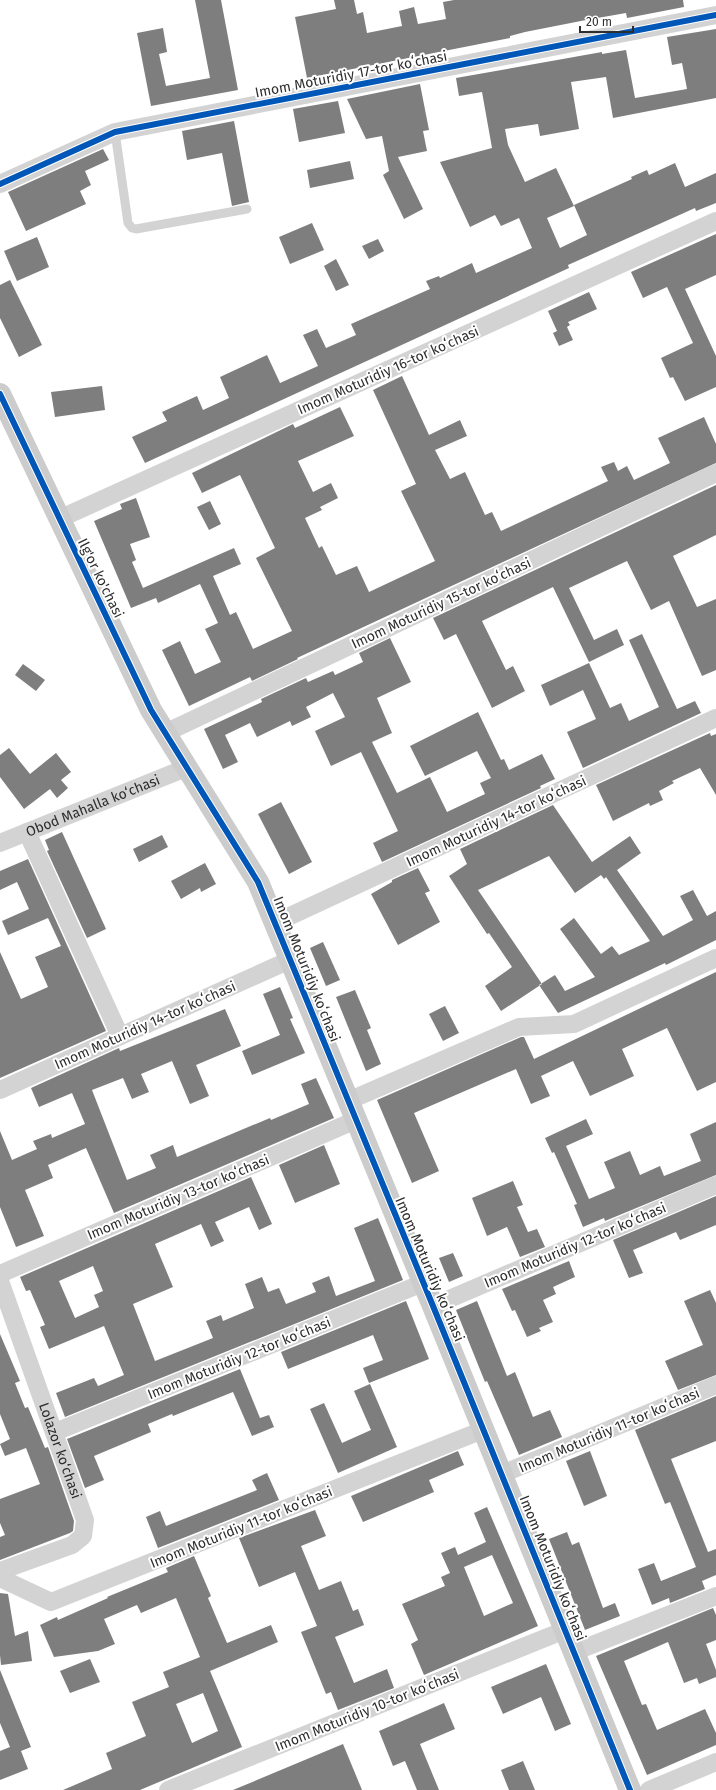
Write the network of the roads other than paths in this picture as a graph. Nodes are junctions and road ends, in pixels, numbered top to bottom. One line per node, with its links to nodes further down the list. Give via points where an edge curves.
1 (716, 15): 2 (street, Imom Moturidiy 17-tor koʻchasi)
2 (115, 132): 3 (street, Imom Moturidiy 17-tor koʻchasi); 4 (lane, via 128,223 132,228)
3 (0, 184)
4 (247, 209)
5 (716, 222): 8 (street, Imom Moturidiy 16-tor koʻchasi)
6 (0, 394): 8 (street, Ilg'or ko'chasi)
7 (716, 473): 10 (street, Imom Moturidiy 15-tor koʻchasi)
8 (59, 519): 10 (street, Ilg'or ko'chasi, via 151,710)
9 (716, 718): 14 (street, Imom Moturidiy 14-tor koʻchasi)
10 (165, 733): 11 (street, Ilg'or ko'chasi)
11 (186, 768): 12 (street, Obod Mahalla ko‘chasi); 14 (street, Imom Moturidiy koʻchasi, via 258,882)
12 (27, 832): 13 (street, Obod Mahalla ko‘chasi); 17 (street)
13 (0, 843)
14 (275, 923): 16 (street, Imom Moturidiy koʻchasi)
15 (716, 958): 19 (street, Imom Moturidiy 13-tor koʻchasi, via 574,1024 519,1027)
16 (290, 960): 17 (street, Imom Moturidiy 14-tor koʻchasi); 19 (street, Imom Moturidiy koʻchasi)
17 (120, 1036): 18 (street, Imom Moturidiy 14-tor koʻchasi)
18 (0, 1090)
19 (352, 1110): 21 (street, Imom Moturidiy 13-tor koʻchasi); 23 (street, Imom Moturidiy koʻchasi)
20 (716, 1185): 24 (street, Imom Moturidiy 12-tor koʻchasi)
21 (0, 1274)
22 (0, 1281): 27 (street, Lolazor ko‘chasi)
23 (423, 1283): 24 (street, Imom Moturidiy koʻchasi); 27 (street, Imom Moturidiy 12-tor koʻchasi)
24 (433, 1306): 26 (street, Imom Moturidiy koʻchasi)
25 (716, 1385): 28 (street, Imom Moturidiy 11-tor koʻchasi)
26 (483, 1430): 28 (street, Imom Moturidiy koʻchasi); 30 (street, Imom Moturidiy 11-tor koʻchasi, via 51,1602)
27 (55, 1432): 29 (street, Lolazor ko‘chasi, via 85,1520 83,1536 72,1545)
28 (502, 1474): 32 (street, Imom Moturidiy koʻchasi)
29 (0, 1571)
30 (0, 1578)
31 (716, 1596): 33 (street)
32 (565, 1630): 33 (street, Imom Moturidiy koʻchasi); 35 (street, Imom Moturidiy 10-tor koʻchasi)
33 (574, 1652): 36 (street, Imom Moturidiy koʻchasi)
34 (716, 1762): 37 (street)
35 (168, 1790)
36 (630, 1790)
37 (649, 1790)

